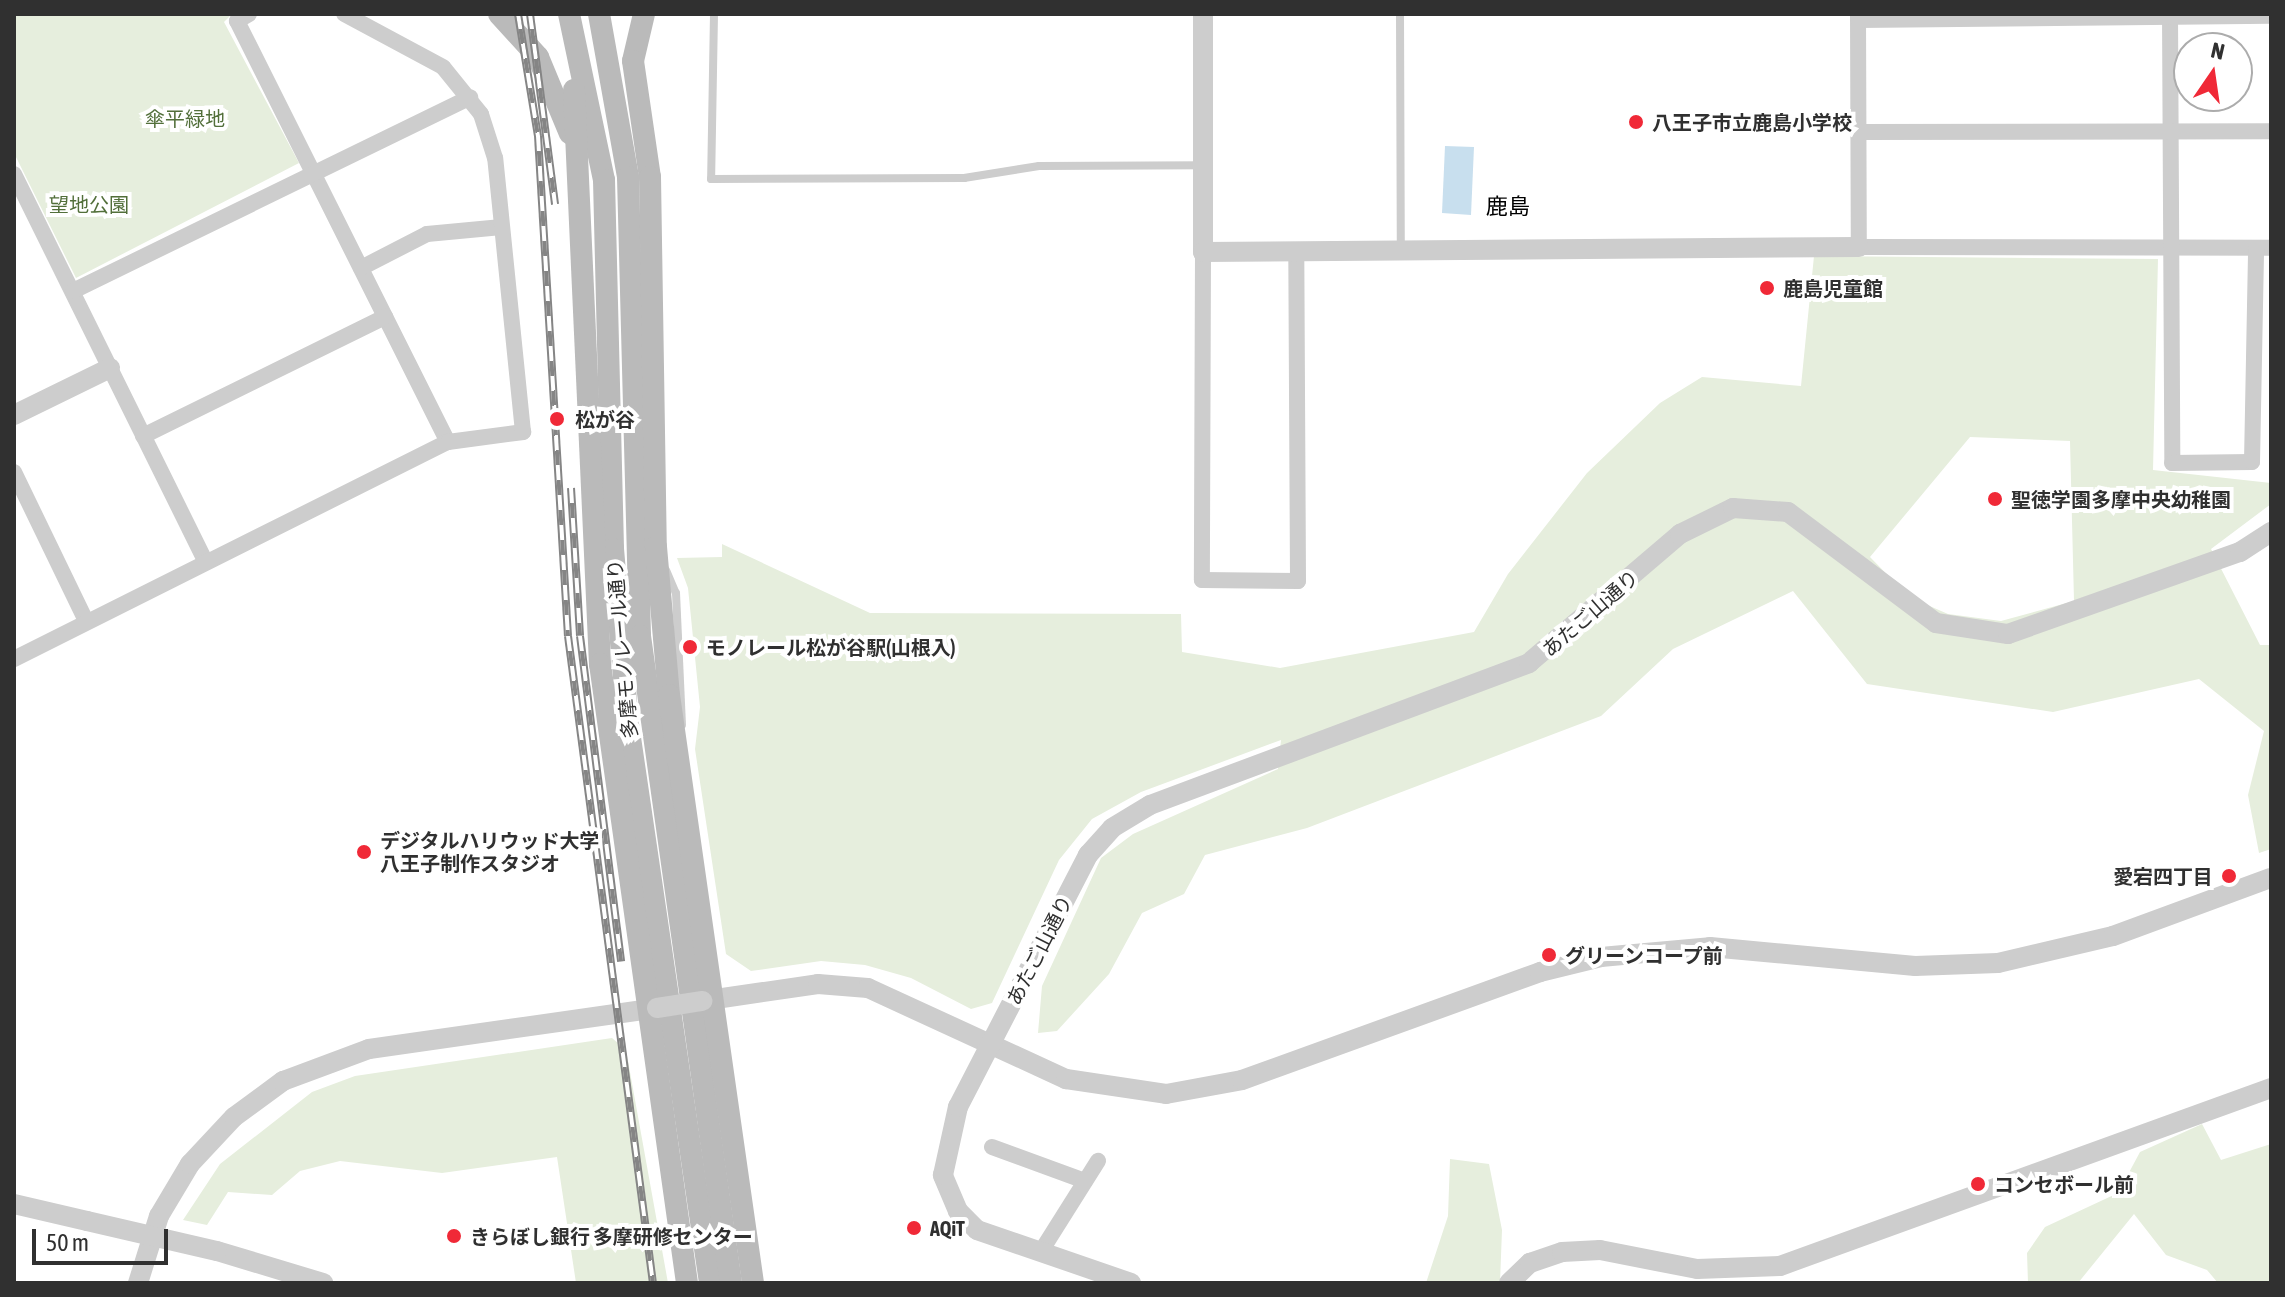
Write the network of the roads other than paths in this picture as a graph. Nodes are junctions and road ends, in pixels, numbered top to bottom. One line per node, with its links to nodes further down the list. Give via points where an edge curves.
1 (249, 14): 20 (street, via 237,21)
2 (344, 14): 14 (street, via 443,67)
3 (499, 14): 22 (main road, via 554,87)
4 (562, 14): 22 (main road)
5 (569, 14): 58 (main road, 多摩モノレール通り, via 604,180 613,549 628,724)
6 (599, 14): 21 (main road, 多摩モノレール通り)
7 (644, 14): 30 (main road, via 633,61 650,177)
8 (714, 14): 18 (lane, via 711,179 964,178 1039,166)
9 (1203, 14): 18 (street)
10 (1400, 14): 28 (lane)
11 (2170, 15): 12 (street); 13 (street); 15 (street)
12 (2271, 16)
13 (1858, 17): 17 (street)
14 (470, 97): 20 (street); 23 (street, via 495,158)
15 (2168, 131): 16 (street); 17 (street); 26 (street)
16 (2271, 131)
17 (1857, 132): 24 (street)
18 (1203, 165): 29 (street)
19 (14, 174): 32 (street)
20 (313, 174): 31 (street); 32 (street)
21 (628, 177): 30 (main road); 59 (main road, 多摩モノレール通り, via 640,636)
22 (582, 182): 47 (main road, via 600,664)
23 (502, 227): 31 (street, via 427,234); 39 (street, via 523,432)
24 (1859, 247): 26 (street); 28 (street)
25 (2264, 248): 26 (street); 34 (street)
26 (2170, 249): 37 (street, via 2172,463 2252,462)
27 (1296, 251): 28 (street); 29 (street); 29 (street, via 1298,581 1202,580)
28 (1401, 251)
29 (1203, 252)
30 (652, 263): 46 (main road, via 656,547)
31 (361, 268): 33 (street)
32 (73, 291): 35 (street)
33 (385, 317): 38 (street); 39 (street)
34 (2264, 363): 37 (street)
35 (110, 368): 36 (street); 38 (street)
36 (14, 415)
37 (2264, 433)
38 (143, 436): 42 (street)
39 (448, 442): 42 (street)
40 (14, 472): 43 (street)
41 (2271, 532): 48 (street, あたご山通り, via 2240,552 2008,634 1936,623 1906,607 1788,512 1733,508 1708,517 1529,663 1150,805 1112,828 1088,855)
42 (206, 562): 43 (street)
43 (86, 621): 44 (street)
44 (14, 659)
45 (2271, 878): 48 (street, via 2113,936 1998,963 1915,966 1710,947 1601,957 1190,1092 1099,1088)
46 (708, 1000): 47 (street, bridge); 48 (street, via 818,984 868,988); 60 (main road)
47 (652, 1009): 55 (street, via 369,1049 283,1081 234,1117 190,1164 159,1216); 57 (main road)
48 (991, 1044): 54 (street, あたご山通り, via 948,1129 943,1175 958,1211 977,1230)
49 (2271, 1088): 62 (street, via 1780,1266 1697,1269 1600,1250 1562,1252 1530,1263)
50 (992, 1147): 52 (street)
51 (1098, 1161): 52 (street)
52 (1085, 1181): 54 (street)
53 (14, 1204): 56 (street, bridge, via 217,1251)
54 (1040, 1253): 61 (street, あたご山通り)
55 (138, 1283)
56 (323, 1283)
57 (687, 1283)
58 (710, 1283)
59 (731, 1283)
60 (753, 1283)
61 (1131, 1283)
62 (1509, 1283)

